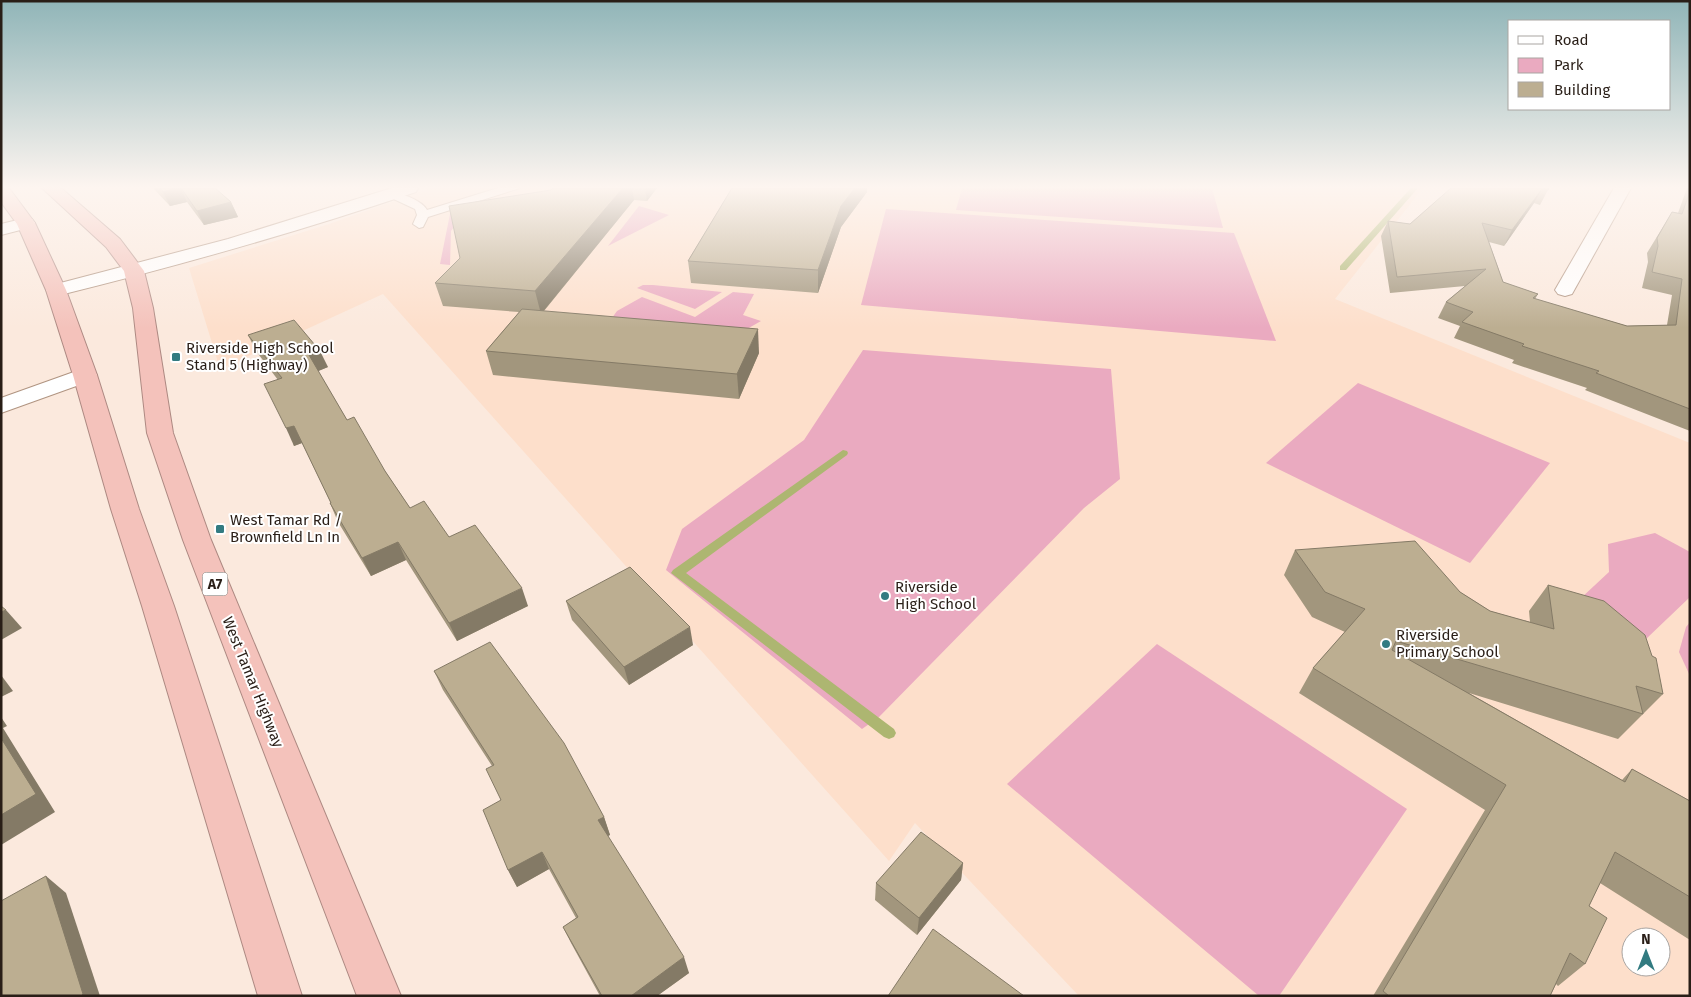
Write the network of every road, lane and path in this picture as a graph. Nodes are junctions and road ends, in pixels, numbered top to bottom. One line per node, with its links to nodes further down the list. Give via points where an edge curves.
1 (20, 235): 6 (highway)
2 (103, 235): 5 (highway, West Tamar Highway / A7)
3 (266, 235): 5 (street)
4 (1597, 235): 7 (street)
5 (134, 271): 6 (street); 11 (highway, West Tamar Highway / A7, via 143,308 163,442 197,540)
6 (56, 290): 8 (highway)
7 (1565, 290)
8 (85, 376): 9 (street); 10 (highway)
9 (1, 406)
10 (280, 996)
11 (380, 996)

